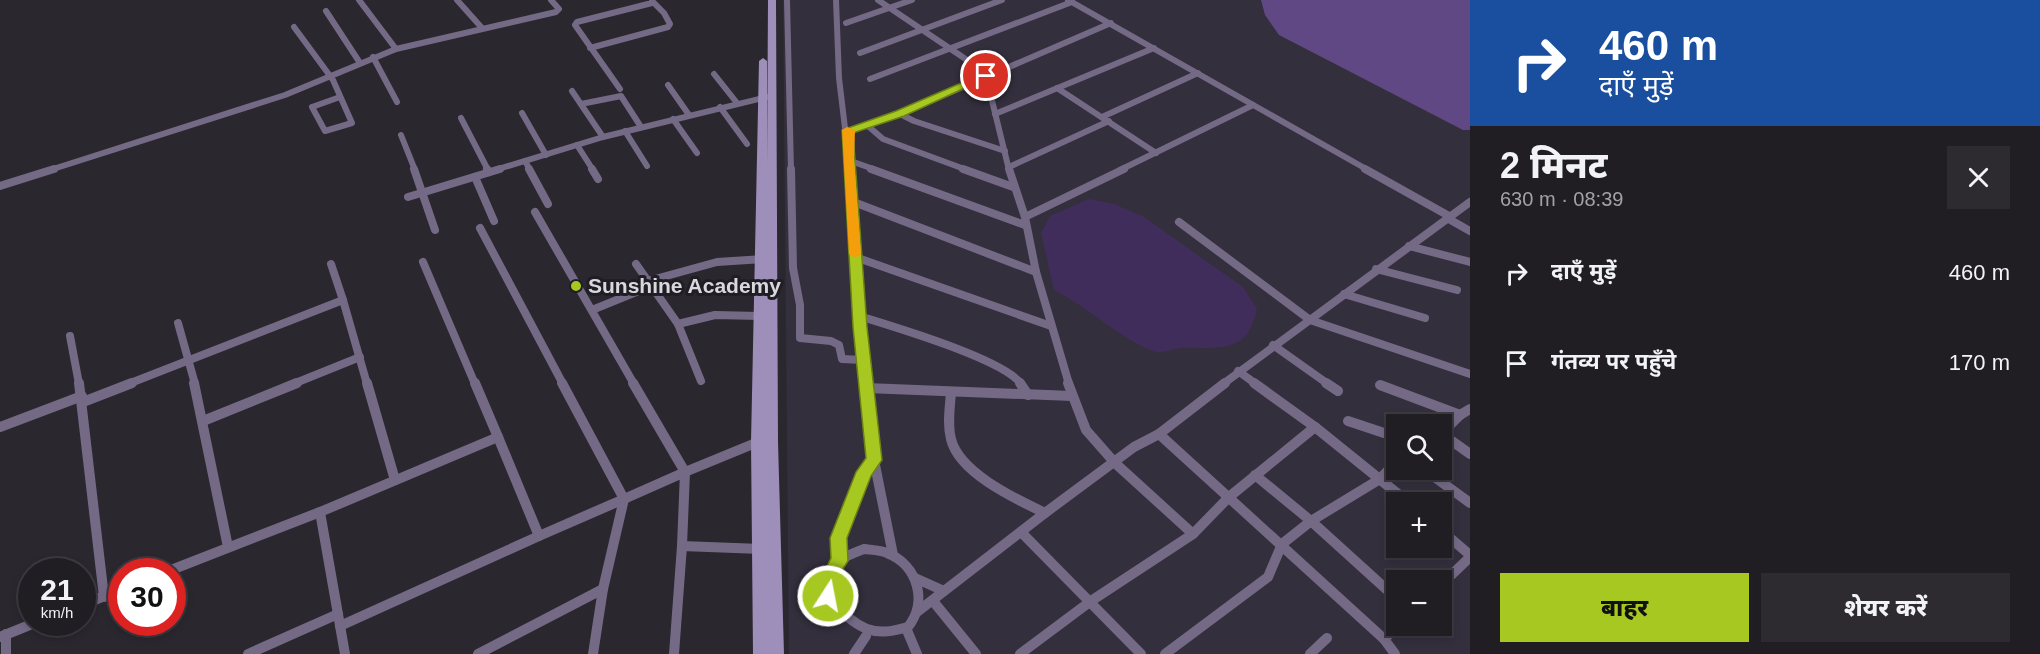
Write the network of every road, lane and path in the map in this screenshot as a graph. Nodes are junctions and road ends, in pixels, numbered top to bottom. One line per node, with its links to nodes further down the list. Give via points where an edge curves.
1 (359, 0): 22 (street)
2 (457, 0): 18 (street)
3 (551, 0): 18 (street, via 559,9 556,12)
4 (764, 0): 37 (street)
5 (772, 0): 37 (street)
6 (787, 0): 108 (street, via 793,268 800,305 800,338 831,341 839,345 842,359)
7 (836, 0): 52 (street, via 839,78)
8 (878, 0): 13 (street)
9 (912, 0): 13 (street)
10 (1002, 0): 19 (street)
11 (652, 1): 20 (street, via 577,22 574,25); 20 (street, via 664,13 668,27)
12 (1070, 1): 16 (street); 23 (street)
13 (889, 8): 15 (street); 19 (street)
14 (326, 11): 26 (street)
15 (846, 23)
16 (1111, 23): 21 (street); 30 (street)
17 (294, 27): 29 (street)
18 (482, 28): 22 (street)
19 (922, 29): 23 (street); 24 (street)
20 (590, 48): 34 (street)
21 (1154, 48): 27 (street); 33 (street)
22 (396, 49): 25 (street)
23 (951, 50): 30 (street); 31 (street)
24 (860, 53)
25 (373, 57): 26 (street); 38 (street)
26 (360, 63): 29 (street)
27 (1198, 73): 41 (street); 49 (street)
28 (714, 74): 39 (street)
29 (329, 76): 36 (street); 69 (street, via 285,95)
30 (986, 76): 44 (street); 45 (street)
31 (870, 80)
32 (668, 84): 46 (street)
33 (1057, 88): 45 (street); 49 (street)
34 (620, 89)
35 (572, 91): 40 (street)
36 (340, 97): 36 (street, via 312,107 324,131 352,123)
37 (766, 97): 39 (street); 86 (street)
38 (397, 102)
39 (737, 103): 42 (street)
40 (581, 104): 51 (street, via 621,96); 55 (street)
41 (1253, 105): 60 (street); 77 (street)
42 (720, 107): 46 (street); 56 (street)
43 (522, 113): 61 (street)
44 (900, 114): 50 (street); 58 (street)
45 (994, 114): 58 (street)
46 (689, 115): 48 (street)
47 (460, 118): 66 (street)
48 (673, 119): 51 (street); 59 (street)
49 (1106, 119): 60 (street); 65 (street)
50 (868, 126): 52 (street); 70 (street, via 883,138)
51 (641, 127): 53 (street)
52 (847, 130): 62 (street)
53 (625, 131): 55 (street); 64 (street)
54 (401, 135): 71 (street)
55 (603, 137): 57 (street)
56 (747, 144)
57 (577, 145): 61 (street); 68 (street)
58 (1005, 151): 65 (street)
59 (697, 153)
60 (1156, 153): 79 (street)
61 (546, 154): 63 (street)
62 (848, 160): 73 (street); 79 (street)
63 (525, 161): 66 (street); 75 (street)
64 (647, 166)
65 (1009, 167): 70 (street)
66 (489, 172): 67 (street)
67 (475, 177): 71 (street); 78 (street)
68 (598, 179)
69 (0, 186)
70 (1013, 187): 79 (street)
71 (424, 193): 72 (street); 82 (street)
72 (408, 197)
73 (851, 201): 85 (street); 92 (street)
74 (1470, 202): 77 (street)
75 (548, 204)
76 (535, 212): 97 (street)
77 (1448, 217): 83 (street); 84 (street)
78 (494, 221)
79 (1025, 221): 92 (street)
80 (1179, 222): 101 (street)
81 (480, 228): 142 (street)
82 (435, 230)
83 (1470, 231)
84 (1409, 246): 88 (street); 91 (street)
85 (855, 257): 99 (street); 104 (street)
86 (766, 259): 93 (street, via 717,262); 98 (street); 155 (street)
87 (423, 262): 128 (street)
88 (1470, 262)
89 (331, 264): 96 (street)
90 (636, 264): 93 (street)
91 (1376, 269): 94 (street); 95 (street)
92 (1036, 272): 104 (street)
93 (650, 284): 97 (street); 103 (street)
94 (1457, 290)
95 (1344, 294): 100 (street); 101 (street)
96 (343, 300): 107 (street); 109 (street)
97 (592, 310): 134 (street)
98 (760, 316): 103 (street, via 715,315); 130 (street)
99 (859, 316): 108 (street); 117 (street, via 928,337 1006,371)
100 (1425, 318)
101 (1310, 320): 106 (street); 111 (street)
102 (178, 324): 109 (street)
103 (678, 324): 112 (street)
104 (1051, 326): 118 (street)
105 (70, 336): 119 (street)
106 (1273, 345): 110 (street); 115 (street)
107 (360, 357): 121 (street); 138 (street)
108 (863, 360): 114 (street)
109 (190, 361): 119 (street); 121 (street)
110 (1238, 371): 125 (street); 126 (street)
111 (1470, 374)
112 (701, 381)
113 (1380, 385): 120 (street)
114 (866, 388): 116 (street); 132 (street)
115 (1338, 391)
116 (951, 392): 117 (street); 145 (street, via 952,447 997,487)
117 (1028, 395): 118 (street)
118 (1072, 396): 133 (street, via 1086,430)
119 (83, 399): 124 (street); 166 (street)
120 (1467, 411): 123 (street)
121 (203, 421): 153 (street)
122 (1348, 421): 127 (street)
123 (1452, 424)
124 (0, 427)
125 (1315, 428): 136 (street); 137 (street)
126 (1160, 434): 133 (street); 141 (street)
127 (1386, 434)
128 (498, 437): 138 (street); 149 (street)
129 (1452, 440): 131 (street)
130 (758, 442): 134 (street); 154 (street)
131 (1470, 454)
132 (874, 460): 156 (street); 158 (street, via 864,472 838,538)
133 (1114, 463): 145 (street); 148 (street)
134 (685, 472): 142 (street); 152 (street)
135 (1386, 473): 137 (street)
136 (1255, 475): 141 (street); 146 (street)
137 (1380, 479): 140 (street); 146 (street)
138 (395, 480): 144 (street)
139 (1439, 480): 143 (street)
140 (1396, 492)
141 (1229, 497): 148 (street); 151 (street)
142 (624, 499): 149 (street); 162 (street)
143 (1470, 503)
144 (320, 512): 153 (street); 171 (street)
145 (1045, 513): 147 (street)
146 (1311, 521): 151 (street); 163 (street)
147 (1021, 532): 164 (street); 169 (street)
148 (1192, 534): 169 (street)
149 (539, 536): 172 (street)
150 (1452, 540): 157 (street)
151 (1282, 544): 179 (street); 193 (street, via 1268,577)
152 (682, 546): 154 (street); 185 (street)
153 (228, 547): 159 (street)
154 (760, 549): 155 (street); 186 (street)
155 (774, 549): 187 (street)
156 (893, 555): 158 (street, via 864,549); 161 (street)
157 (1470, 556): 160 (street)
158 (839, 561): 176 (street, via 828,583 833,610 852,631)
159 (186, 564)
160 (1452, 574)
161 (915, 578): 164 (street); 170 (street, via 919,592)
162 (603, 589): 183 (street); 184 (street)
163 (1386, 589)
164 (944, 591): 168 (street)
165 (108, 595): 166 (street)
166 (104, 597): 167 (street)
167 (96, 600)
168 (933, 601): 170 (street); 190 (street)
169 (1091, 602): 191 (street); 192 (street)
170 (917, 612): 173 (street)
171 (338, 614): 172 (street); 181 (street)
172 (340, 626): 182 (street)
173 (906, 628): 176 (street, via 880,638); 189 (street)
174 (18, 630): 175 (street)
175 (3, 636): 180 (street)
176 (866, 636): 188 (street)
177 (1387, 636): 179 (street)
178 (1327, 638): 194 (street)
179 (1384, 639): 195 (street)
180 (6, 654)
181 (248, 654)
182 (345, 654)
183 (478, 654)
184 (593, 654)
185 (674, 654)
186 (760, 654)
187 (776, 654)
188 (854, 654)
189 (917, 654)
190 (976, 654)
191 (1020, 654)
192 (1141, 654)
193 (1165, 654)
194 (1310, 654)
195 (1395, 654)

